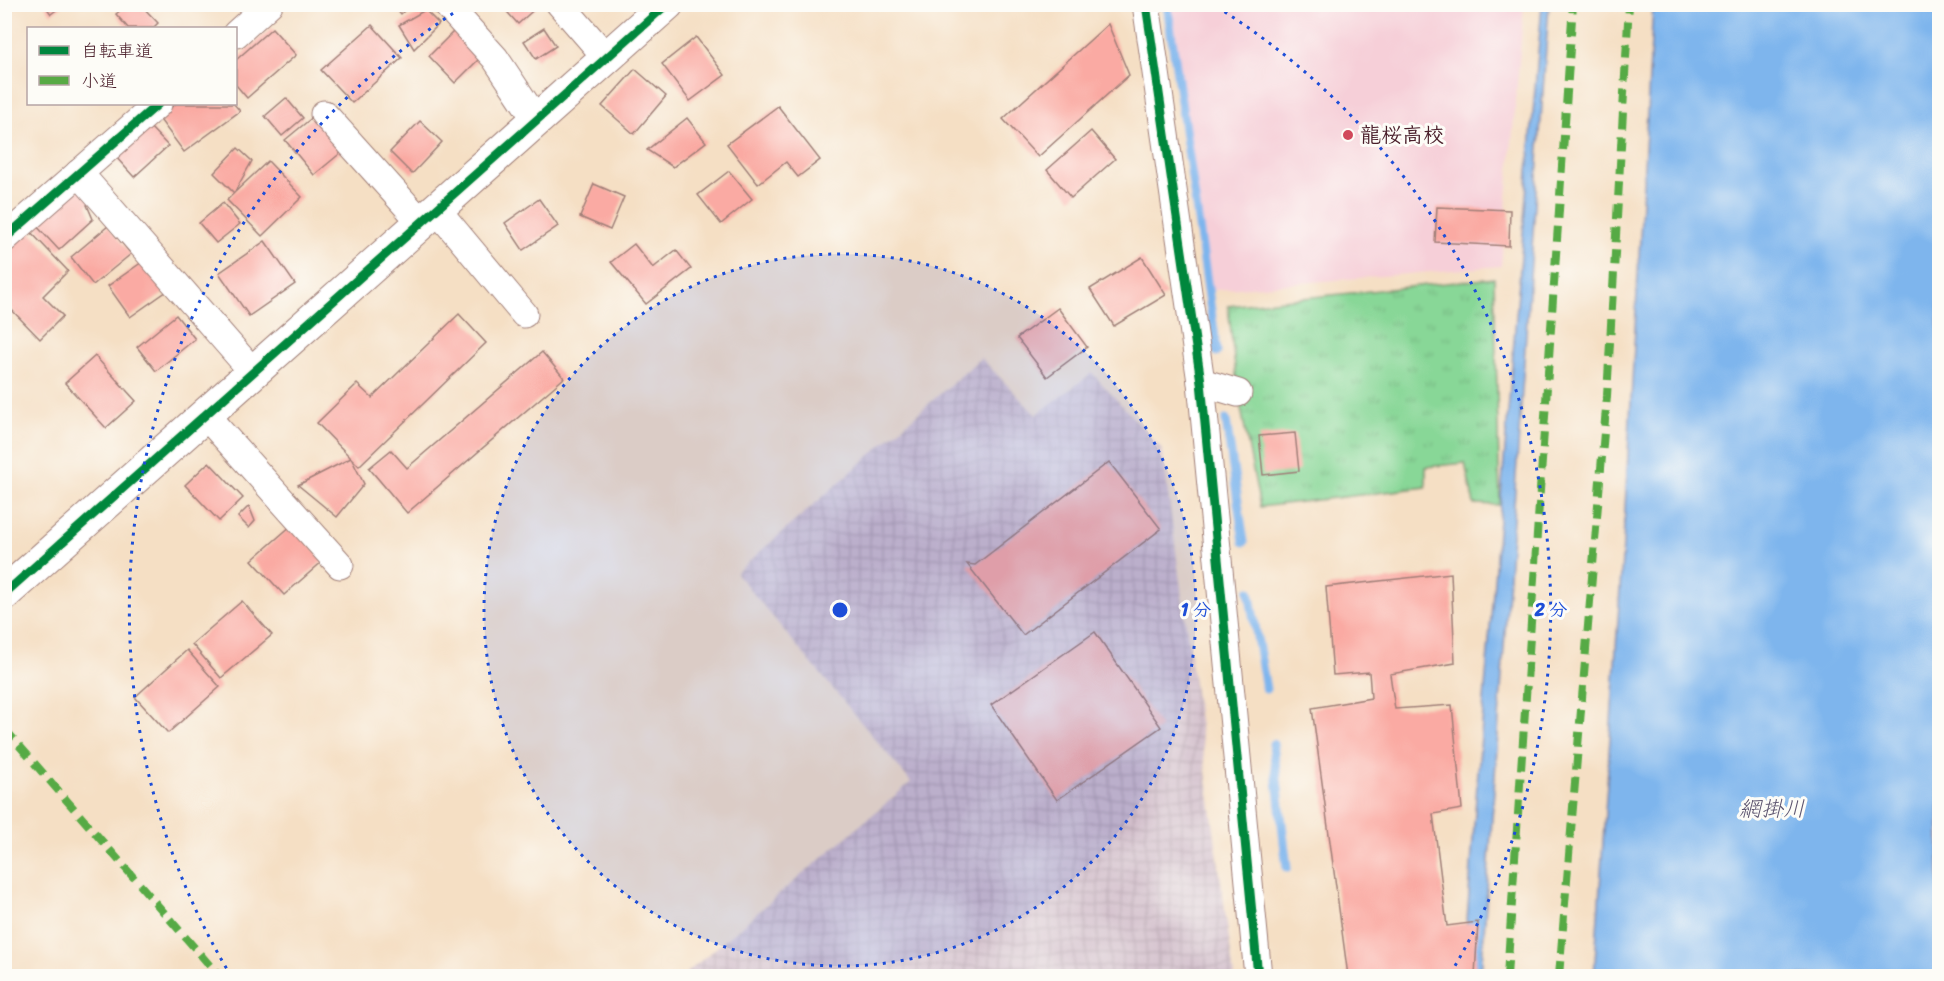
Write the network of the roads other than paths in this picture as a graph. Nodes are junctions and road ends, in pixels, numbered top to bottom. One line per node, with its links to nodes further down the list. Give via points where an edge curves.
1 (269, 4): 6 (street)
2 (446, 4): 10 (street, via 495,58)
3 (560, 4): 7 (street)
4 (667, 4): 7 (street)
5 (1146, 4): 16 (street)
6 (237, 33)
7 (607, 58): 10 (street)
8 (157, 105): 11 (street)
9 (324, 114): 12 (street)
10 (537, 121): 12 (street)
11 (79, 173): 13 (street); 15 (street)
12 (430, 217): 14 (street); 15 (street)
13 (4, 239)
14 (524, 314)
15 (254, 373): 18 (street)
16 (1201, 382): 17 (street); 21 (street)
17 (1238, 393)
18 (206, 416): 19 (street); 20 (street)
19 (340, 565)
20 (4, 594)
21 (1258, 976)

